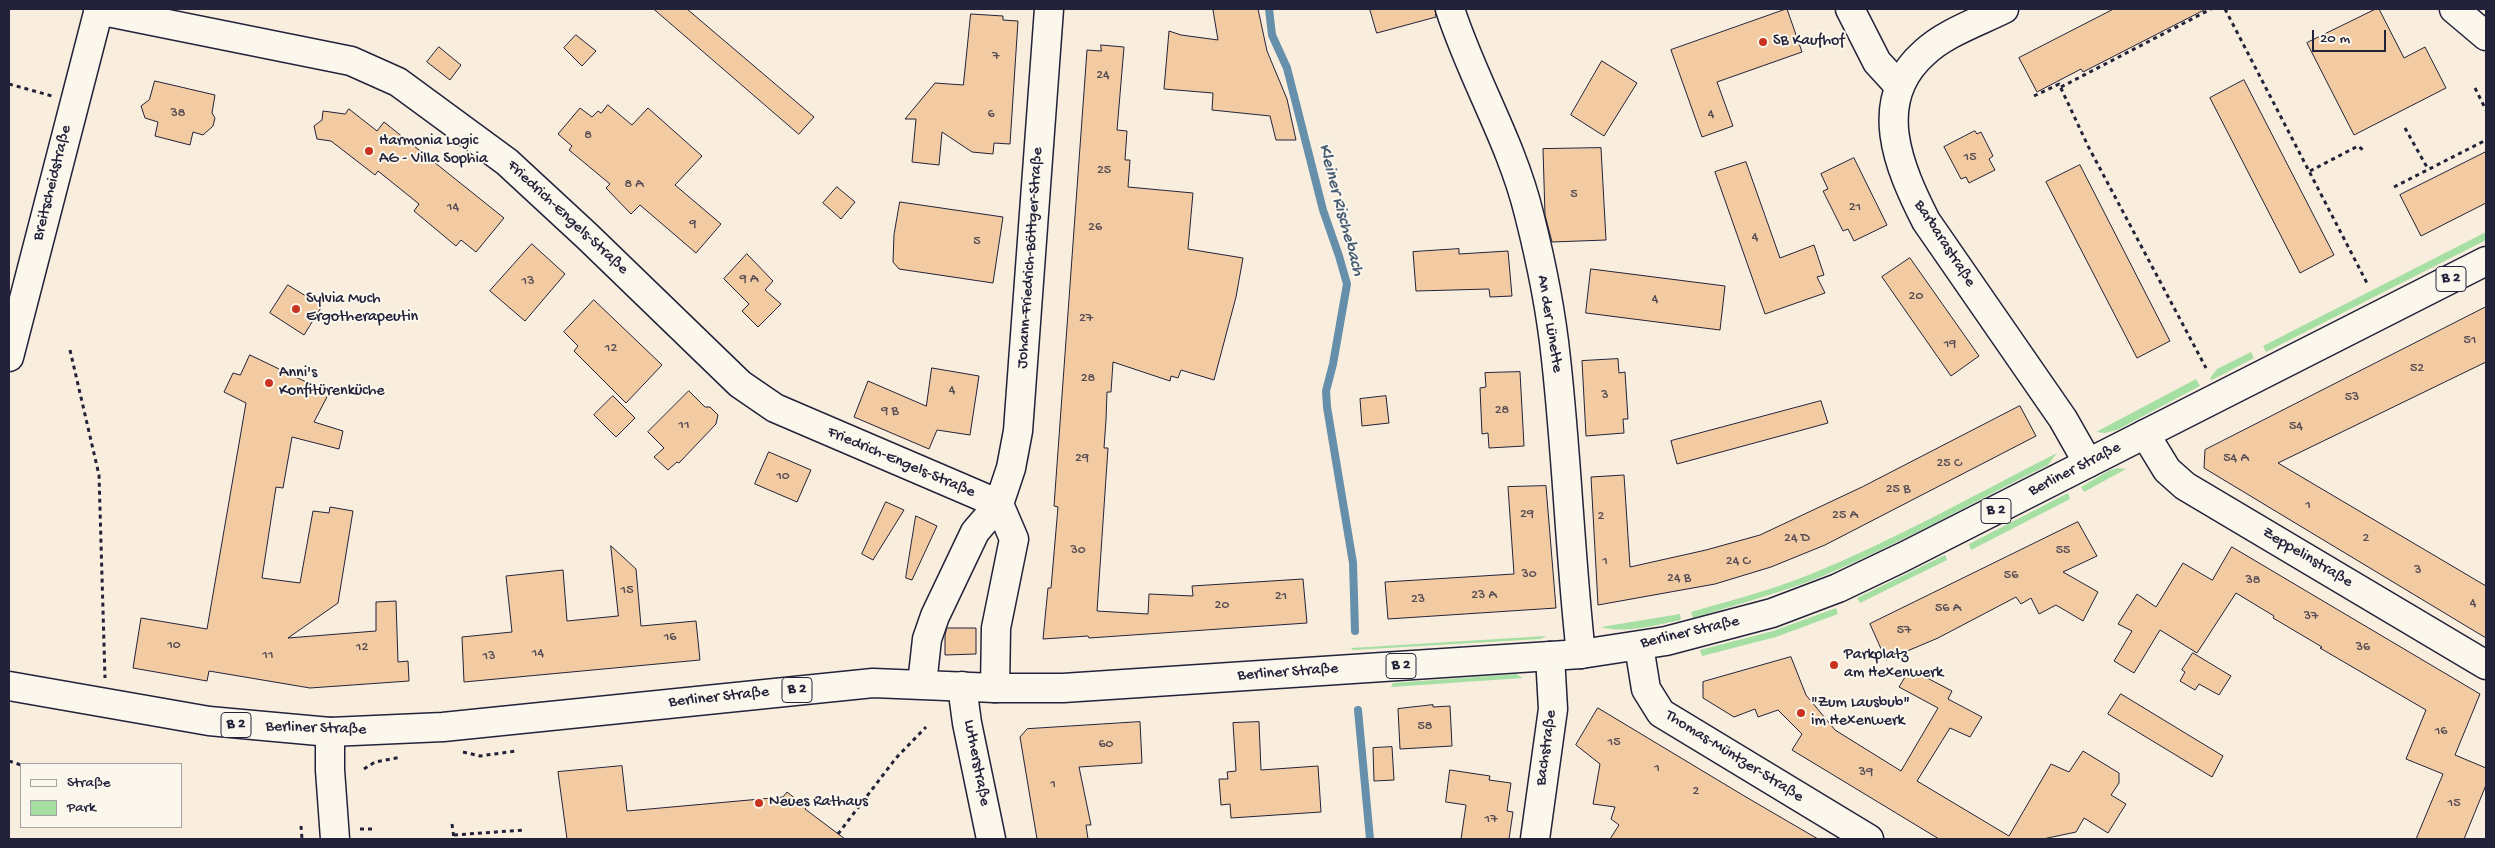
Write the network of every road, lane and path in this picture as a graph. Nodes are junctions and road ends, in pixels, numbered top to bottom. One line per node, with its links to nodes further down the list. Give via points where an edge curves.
1 (99, 9): 15 (street, Breitscheidstraße); 31 (street, Friedrich-Engels-Straße, via 351,61 398,82 507,162 740,384 775,408)
2 (1049, 9): 31 (street, Johann-Friedrich-Böttger-Straße, via 1018,431 1011,468)
3 (1450, 9): 33 (street, An der Lünette, via 1508,152 1526,204 1541,270 1556,358)
4 (1850, 9): 11 (street, via 1877,62)
5 (2004, 9): 11 (street, Barbarastraße, via 1924,52)
6 (2211, 9): 12 (path)
7 (2225, 9): 21 (path)
8 (2454, 9): 9 (street)
9 (2486, 36)
10 (9, 84): 15 (path)
11 (1899, 86): 30 (street, Barbarastraße, via 1893,109 1893,131 1909,188 1926,221 2063,419)
12 (2060, 88): 14 (path, via 2058,84); 28 (path)
13 (2475, 88): 16 (path)
14 (2034, 96)
15 (74, 102): 25 (street, Breitscheidstraße)
16 (2486, 110)
17 (2405, 128): 20 (path)
18 (2486, 140): 20 (path)
19 (2363, 150): 21 (path, via 2358,146)
20 (2428, 170): 22 (path)
21 (2310, 171): 24 (path)
22 (2394, 187)
23 (2486, 261): 29 (street, Berliner Straße / B 2)
24 (2368, 285)
25 (14, 317): 27 (street, Breitscheidstraße)
26 (70, 350): 40 (path, via 99,475 105,679)
27 (9, 357)
28 (2206, 368)
29 (2145, 434): 30 (street, Berliner Straße / B 2); 35 (street, Zeppelinstraße, via 2167,470 2185,486)
30 (2088, 463): 32 (street, Berliner Straße / B 2, via 1838,588 1772,613)
31 (999, 504): 36 (street, Johann-Friedrich-Böttger-Straße, via 975,532 936,616 927,639); 39 (street, via 1014,539 996,628)
32 (1639, 646): 33 (street, Berliner Straße / B 2); 54 (street, Thomas-Müntzer-Straße, via 1646,689 1661,713)
33 (1581, 654): 34 (street, Berliner Straße / B 2)
34 (1550, 656): 39 (street, Berliner Straße / B 2, via 1062,688); 53 (street, Bachstraße, via 1553,709)
35 (2486, 665)
36 (922, 684): 38 (street, Berliner Straße / B 2); 42 (street, Berliner Straße / B 2, via 873,683 443,727)
37 (9, 686): 40 (street, Berliner Straße / B 2)
38 (962, 686): 39 (street, Berliner Straße / B 2); 52 (street, Lutherstraße)
39 (995, 688)
40 (102, 704): 42 (street, Berliner Straße / B 2, via 209,721)
41 (926, 727): 48 (path, via 896,758)
42 (330, 732): 51 (street)
43 (516, 751): 44 (path)
44 (480, 756)
45 (452, 824): 49 (path)
46 (301, 826): 50 (path)
47 (524, 830): 49 (path)
48 (838, 834)
49 (454, 837)
50 (302, 839)
51 (335, 839)
52 (991, 839)
53 (1535, 839)
54 (1869, 839)

